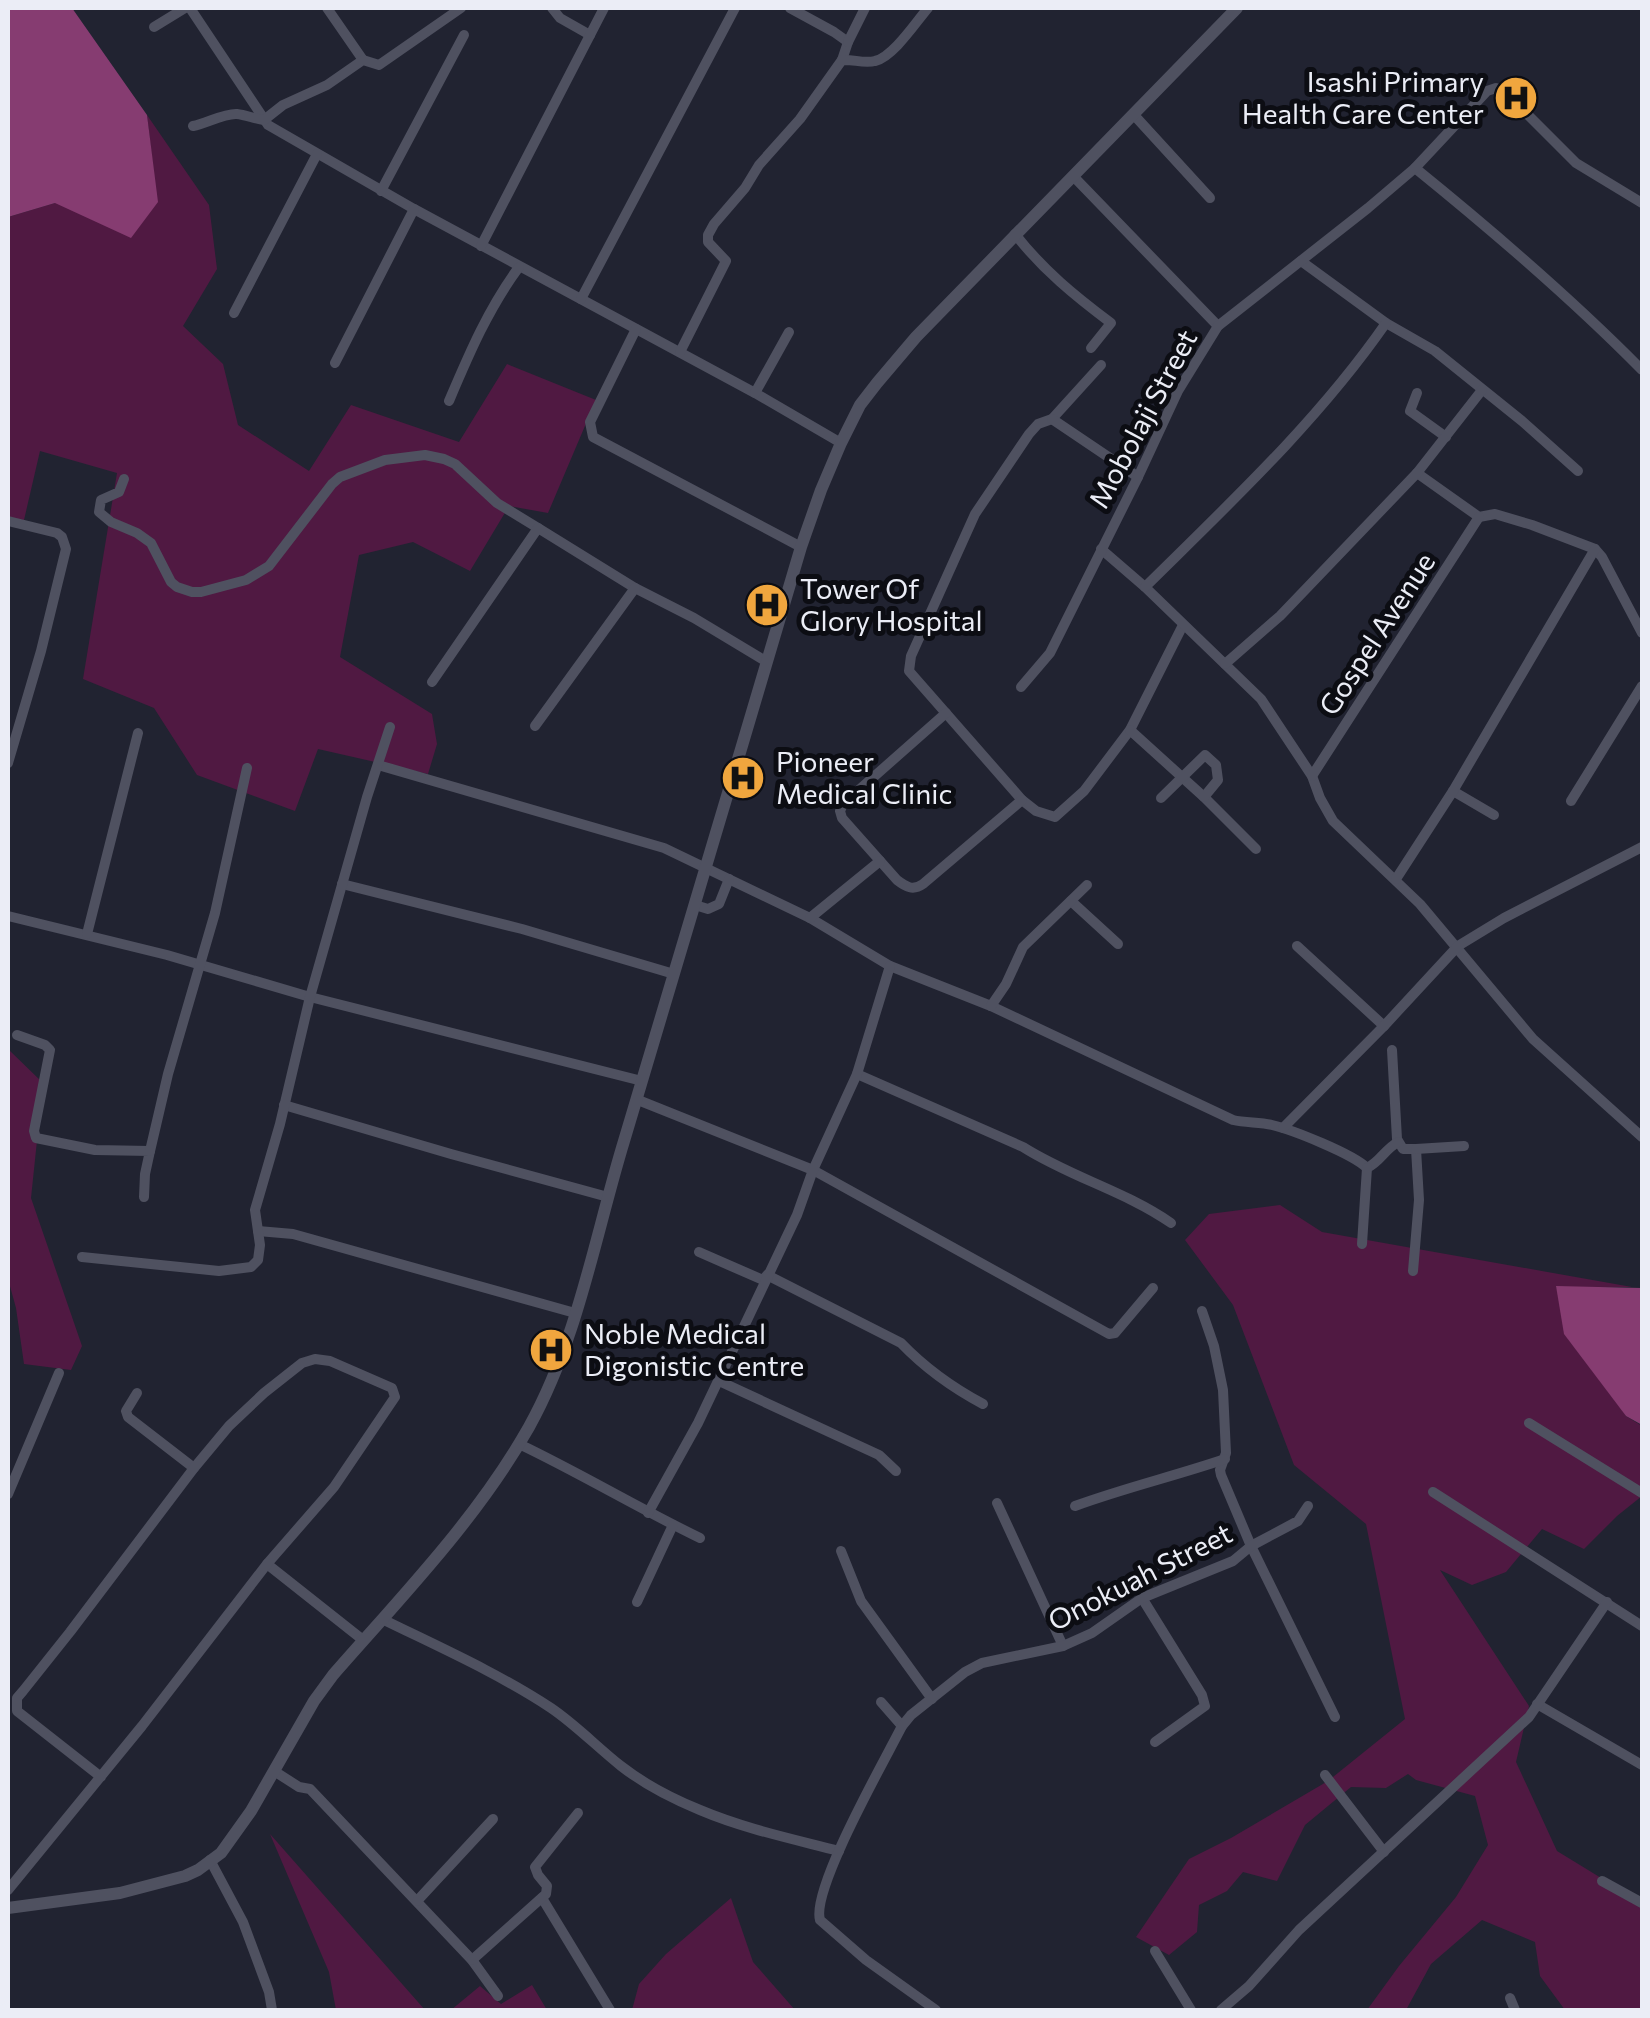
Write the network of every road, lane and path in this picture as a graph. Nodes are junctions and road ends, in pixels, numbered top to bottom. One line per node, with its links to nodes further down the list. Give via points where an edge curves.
1 (187, 8): 11 (street); 18 (street)
2 (327, 8): 15 (street)
3 (461, 8): 15 (street, via 379,65)
4 (552, 8): 13 (street)
5 (604, 8): 13 (street)
6 (735, 8): 31 (street)
7 (790, 8): 14 (street)
8 (865, 8): 14 (street)
9 (928, 8): 16 (street, via 881,60)
10 (1237, 8): 17 (street)
11 (154, 27)
12 (464, 34): 23 (street)
13 (590, 35): 28 (street)
14 (848, 42): 16 (street)
15 (364, 60): 18 (street)
16 (842, 60): 38 (street, via 708,235 726,261)
17 (1134, 115): 22 (street); 24 (street)
18 (264, 120): 19 (street, via 224,114); 20 (street)
19 (193, 126)
20 (317, 154): 23 (street); 32 (street)
21 (1416, 168): 25 (street, Mobolaji Street, via 1496,88 1576,163); 29 (street, Mobolaji Street); 41 (street)
22 (1074, 177): 27 (street); 34 (street)
23 (381, 190): 26 (street)
24 (1210, 198)
25 (1642, 204)
26 (414, 209): 28 (street); 39 (street)
27 (1015, 234): 37 (street, via 1043,268 1110,323); 48 (street, via 876,384)
28 (481, 246): 30 (street)
29 (1301, 261): 33 (street); 34 (street, Mobolaji Street)
30 (519, 267): 31 (street); 45 (street, via 482,324)
31 (581, 298): 35 (street)
32 (234, 313)
33 (1386, 322): 42 (street); 59 (street, via 1266,466)
34 (1218, 326): 51 (street, Mobolaji Street, via 1178,391)
35 (636, 329): 38 (street); 56 (street, via 590,422 593,437)
36 (789, 332): 43 (street)
37 (1090, 348)
38 (680, 352): 43 (street)
39 (335, 364)
40 (1101, 364): 46 (street)
41 (1642, 370)
42 (1482, 390): 47 (street); 49 (street)
43 (756, 392): 48 (street)
44 (1417, 393): 47 (street, via 1410,411)
45 (449, 401)
46 (1052, 419): 51 (street); 68 (street, via 1029,434 975,514 911,656 910,671)
47 (1446, 436): 50 (street)
48 (842, 443): 56 (street)
49 (1578, 471)
50 (1418, 473): 53 (street); 64 (street)
51 (1138, 478): 57 (street, Mobolaji Street)
52 (124, 479): 55 (street, via 117,493 101,500 99,512 151,543 171,582 192,592 262,572 332,484 386,460 444,459)
53 (1479, 516): 58 (street, via 1495,514); 76 (street, Gospel Avenue)
54 (8, 521): 73 (street, via 56,532 66,549)
55 (538, 528): 60 (street); 65 (street)
56 (801, 547): 63 (street)
57 (1101, 549): 59 (street); 67 (street, Mobolaji Street, via 1050,653)
58 (1595, 549): 62 (street); 78 (street)
59 (1144, 587): 61 (street)
60 (634, 588): 63 (street); 69 (street)
61 (1184, 625): 64 (street); 71 (street)
62 (1642, 633)
63 (767, 662): 87 (street)
64 (1225, 664): 76 (street, via 1261,699)
65 (432, 682)
66 (1642, 686): 82 (street)
67 (1022, 687)
68 (946, 713): 81 (street); 86 (street, via 841,808 842,818)
69 (535, 726)
70 (390, 727): 74 (street)
71 (1130, 730): 77 (street); 81 (street, via 1058,816)
72 (138, 733): 96 (street)
73 (8, 763)
74 (378, 765): 87 (street, via 664,848); 90 (street)
75 (247, 768): 100 (street)
76 (1312, 776): 89 (street, via 1333,821)
77 (1182, 777): 79 (street); 79 (street, via 1205,755 1216,765 1218,780); 80 (street)
78 (1452, 790): 83 (street); 89 (street)
79 (1204, 797): 85 (street)
80 (1160, 798)
81 (1022, 800): 86 (street, via 919,887 906,888)
82 (1572, 801)
83 (1494, 815)
84 (1642, 846): 99 (street)
85 (1256, 850)
86 (880, 861): 95 (street)
87 (704, 868): 88 (street); 93 (street)
88 (728, 879): 93 (street, via 719,904); 95 (street)
89 (1396, 879): 99 (street)
90 (342, 884): 102 (street); 103 (street)
91 (1087, 886): 92 (street)
92 (1071, 901): 97 (street); 104 (street, via 1023,947)
93 (695, 905): 102 (street)
94 (8, 916): 96 (street)
95 (810, 918): 101 (street)
96 (87, 934): 100 (street)
97 (1118, 944)
98 (1296, 946): 105 (street)
99 (1458, 946): 105 (street); 113 (street, via 1533,1039)
100 (202, 965): 103 (street); 117 (street)
101 (890, 966): 104 (street); 108 (street)
102 (674, 974): 109 (street)
103 (310, 997): 109 (street); 111 (street)
104 (992, 1006): 112 (street, via 1233,1120)
105 (1384, 1026): 112 (street)
106 (17, 1035): 117 (street, via 50,1050 34,1131 38,1140)
107 (1392, 1050): 114 (street)
108 (857, 1074): 119 (street); 122 (street, via 1147,1206)
109 (642, 1081): 110 (street)
110 (638, 1100): 119 (street); 120 (street)
111 (284, 1105): 120 (street); 123 (street, via 255,1210)
112 (1283, 1128): 118 (street)
113 (1642, 1137)
114 (1398, 1142): 116 (street); 118 (street)
115 (1464, 1146): 116 (street)
116 (1416, 1149): 127 (street)
117 (150, 1151): 121 (street)
118 (1367, 1168): 124 (street)
119 (813, 1170): 128 (street); 129 (street, via 1110,1334)
120 (608, 1196): 131 (street)
121 (144, 1197)
122 (1171, 1223)
123 (258, 1231): 126 (street, via 258,1260 242,1269); 131 (street, via 293,1234)
124 (1362, 1244)
125 (698, 1252): 128 (street, via 763,1280)
126 (82, 1257)
127 (1413, 1271)
128 (768, 1275): 133 (street); 135 (street, via 901,1343)
129 (1153, 1288)
130 (1202, 1311): 138 (street, via 1222,1390)
131 (575, 1313): 137 (street)
132 (59, 1373): 143 (street)
133 (719, 1381): 140 (street, via 879,1456); 147 (street)
134 (137, 1393): 139 (street, via 128,1418)
135 (983, 1404)
136 (1529, 1423): 142 (street)
137 (519, 1444): 147 (street); 156 (street, via 472,1514)
138 (1224, 1459): 145 (street); 150 (street, via 1221,1475)
139 (194, 1468): 152 (street, via 228,1426 311,1359 394,1390 334,1487); 169 (street, via 17,1698 17,1711)
140 (896, 1471)
141 (1434, 1492): 155 (street)
142 (1642, 1493)
143 (8, 1494)
144 (998, 1502): 159 (street)
145 (1075, 1506)
146 (1308, 1506): 150 (street, Onokuah Street, via 1298,1521)
147 (648, 1513): 148 (street)
148 (673, 1525): 149 (street); 154 (street)
149 (700, 1538)
150 (1251, 1546): 153 (street, Onokuah Street); 163 (street)
151 (841, 1551): 160 (street, via 861,1601)
152 (267, 1564): 158 (street); 169 (street)
153 (1142, 1598): 159 (street, Onokuah Street); 165 (street, via 1205,1706)
154 (637, 1602)
155 (1607, 1602): 157 (street); 162 (street)
156 (382, 1619): 158 (street); 172 (street, via 529,1694 671,1796 735,1824)
157 (1642, 1626)
158 (364, 1640): 167 (street, via 314,1700)
159 (1063, 1646): 160 (street, Onokuah Street, via 982,1663)
160 (932, 1699): 164 (street, Onokuah Street)
161 (881, 1702): 164 (street)
162 (1537, 1704): 166 (street); 173 (street)
163 (1336, 1718)
164 (902, 1726): 172 (street, Onokuah Street)
165 (1155, 1742)
166 (1642, 1765)
167 (274, 1770): 174 (street, via 222,1853); 178 (street, via 310,1789)
168 (1325, 1775): 173 (street)
169 (101, 1776): 176 (street)
170 (578, 1813): 177 (street, via 535,1867 548,1886)
171 (493, 1819): 178 (street)
172 (839, 1851): 187 (street, Onokuah Street, via 818,1907 820,1920)
173 (1384, 1852): 189 (street)
174 (210, 1860): 180 (street, via 185,1876 120,1893); 185 (street, via 243,1922)
175 (1602, 1881): 179 (street)
176 (8, 1890)
177 (542, 1898): 182 (street); 186 (street)
178 (417, 1901): 182 (street)
179 (1642, 1902)
180 (8, 1908)
181 (1155, 1951): 188 (street)
182 (472, 1960): 183 (street)
183 (498, 1996)
184 (1510, 1998): 190 (street)
185 (272, 2010)
186 (610, 2010)
187 (932, 2010)
188 (1191, 2010)
189 (1221, 2010)
190 (1516, 2010)

